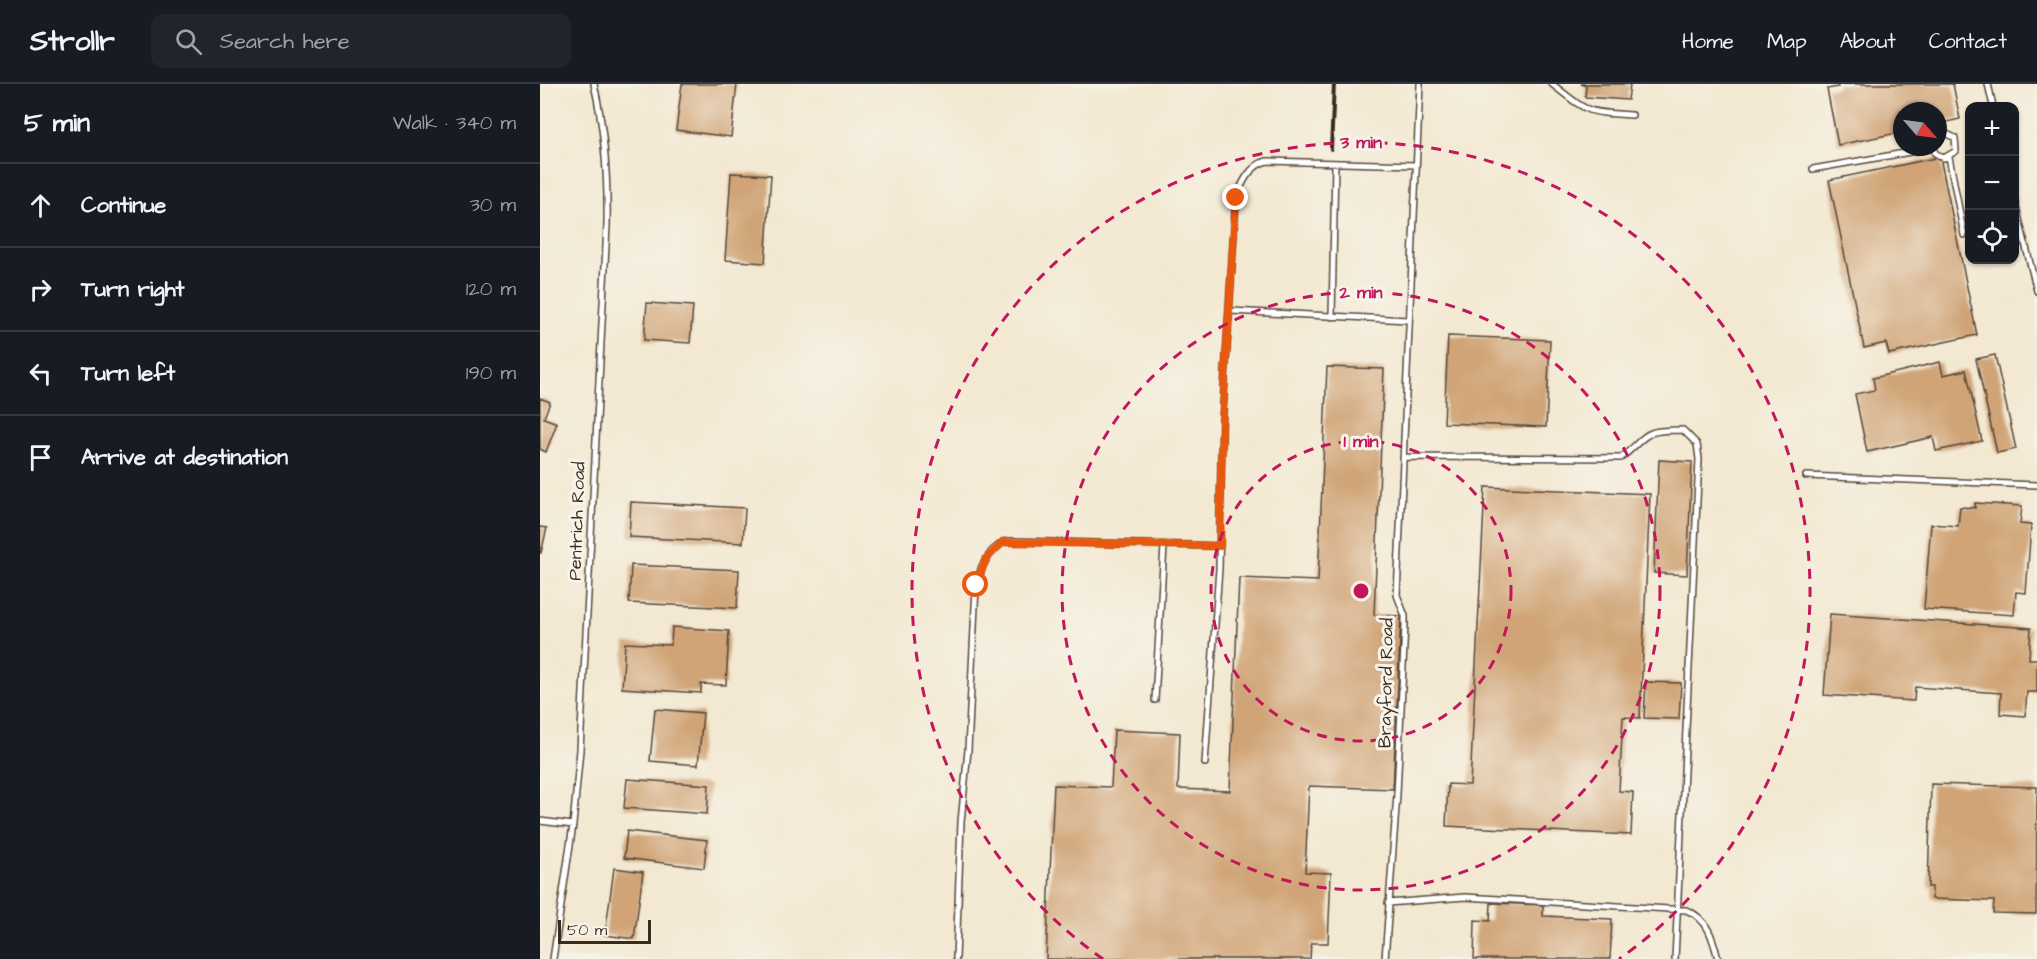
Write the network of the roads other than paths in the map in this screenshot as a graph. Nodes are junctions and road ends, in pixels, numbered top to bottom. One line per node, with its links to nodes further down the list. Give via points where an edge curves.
1 (594, 84): 30 (lane, Pentrich Road, via 606,147 607,226 588,624)
2 (1420, 84): 12 (lane, Brayford Road)
3 (1552, 84): 6 (lane, via 1574,104 1592,113)
4 (1988, 84): 5 (lane)
5 (1992, 102)
6 (1632, 114)
7 (1947, 134): 10 (lane, via 1957,142 1956,151)
8 (1893, 154): 13 (lane)
9 (1939, 156): 10 (lane)
10 (1949, 157): 14 (lane)
11 (1335, 163): 12 (lane); 19 (lane, via 1267,161 1259,163 1245,179 1236,198); 20 (lane)
12 (1416, 165): 21 (lane, Brayford Road)
13 (1813, 169)
14 (1965, 222)
15 (2019, 224): 16 (lane)
16 (2023, 232): 17 (lane); 18 (lane)
17 (2019, 233)
18 (2037, 291)
19 (1231, 311): 20 (lane); 26 (lane, via 1222,425)
20 (1332, 317): 21 (lane)
21 (1408, 320): 22 (lane, Brayford Road)
22 (1403, 457): 31 (lane, Brayford Road, via 1397,595 1405,625); 32 (lane, via 1621,458 1645,433 1654,430 1683,430 1697,444 1690,687)
23 (1806, 476): 24 (lane)
24 (2037, 485)
25 (1164, 546): 26 (lane); 27 (lane); 34 (lane, via 1011,541 997,546 982,566 976,585)
26 (1220, 546): 28 (lane)
27 (1155, 700)
28 (1205, 763)
29 (540, 821): 30 (lane)
30 (573, 825): 33 (lane, Pentrich Road)
31 (1388, 903): 32 (lane, via 1465,897); 35 (lane, Brayford Road)
32 (1676, 910): 36 (lane); 37 (lane, via 1693,913 1704,922)
33 (553, 959)
34 (956, 959)
35 (1385, 959)
36 (1675, 959)
37 (1718, 959)

